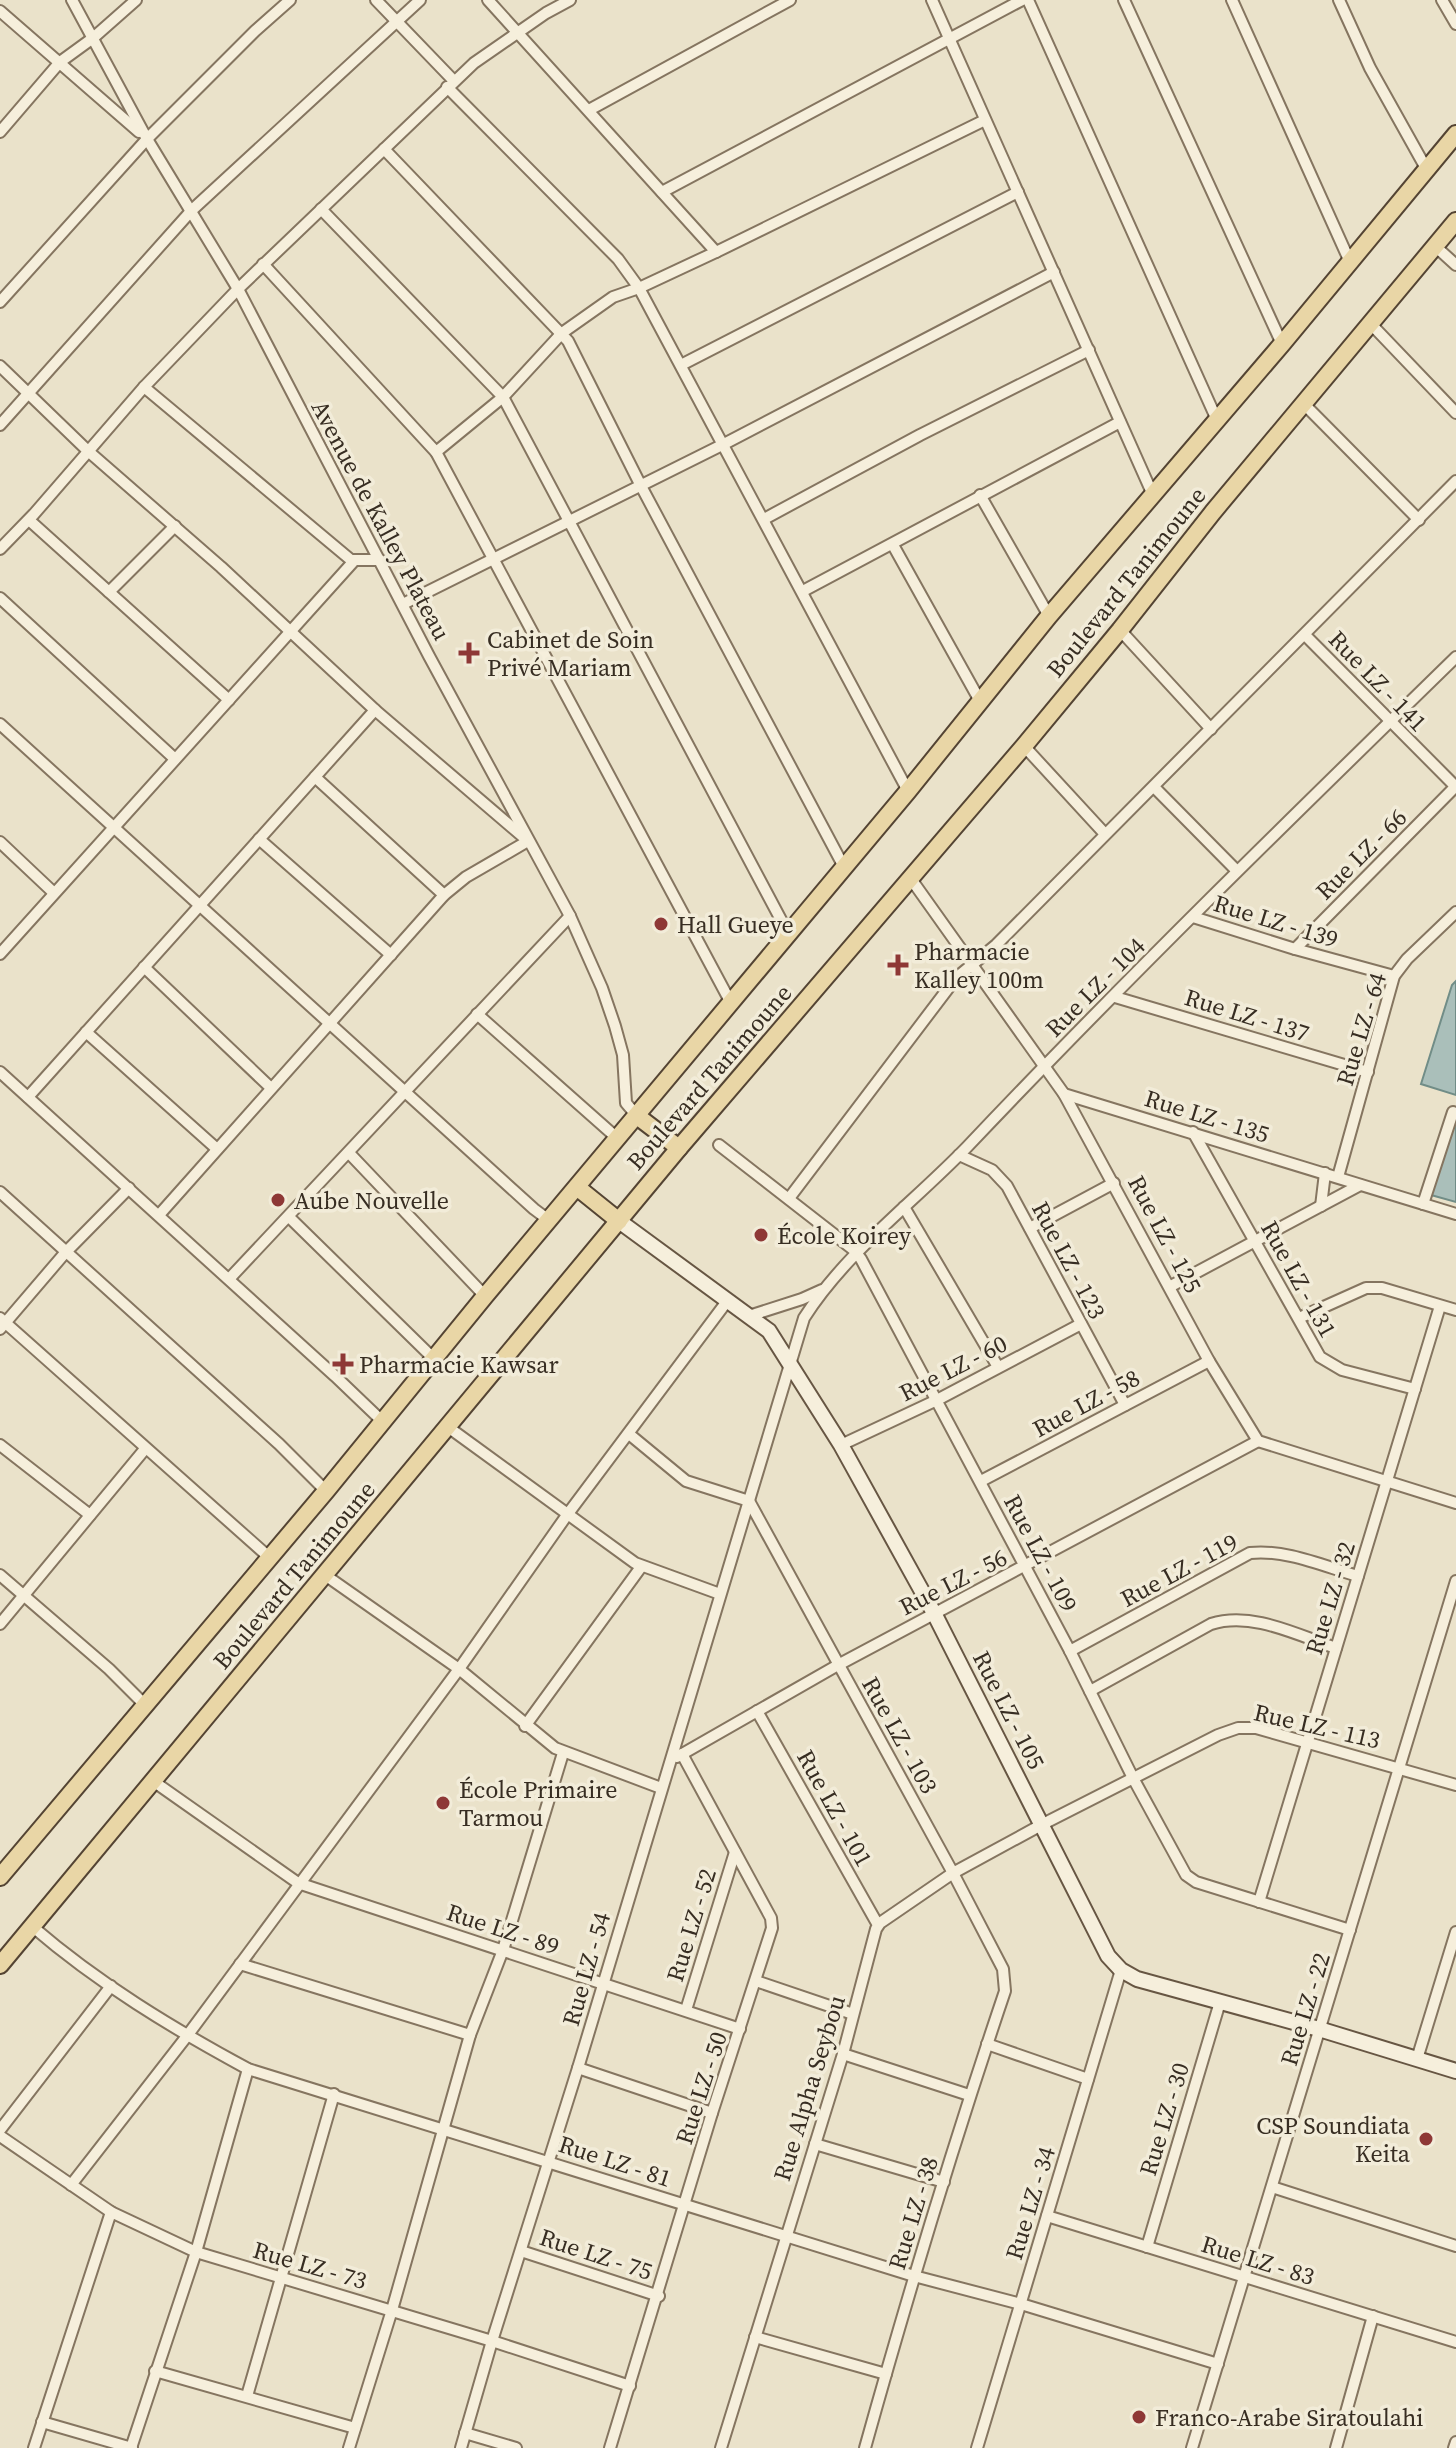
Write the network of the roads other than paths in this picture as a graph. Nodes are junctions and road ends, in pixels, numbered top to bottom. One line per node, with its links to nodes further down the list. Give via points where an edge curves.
1 (72, 0): 19 (street, Avenue de Kalley Plateau)
2 (136, 0): 19 (street)
3 (290, 0): 27 (street)
4 (376, 0): 16 (street)
5 (420, 0): 16 (street)
6 (488, 0): 18 (street)
7 (570, 0): 18 (street)
8 (790, 0): 23 (street)
9 (932, 0): 20 (street)
10 (1025, 0): 20 (street); 55 (street)
11 (1124, 0): 46 (street)
12 (1232, 0): 37 (street)
13 (1339, 0): 29 (street)
14 (1442, 0): 17 (street)
15 (0, 11): 21 (street)
16 (396, 22): 22 (street); 33 (street)
17 (1456, 24)
18 (519, 32): 22 (street); 23 (street)
19 (93, 38): 21 (street); 27 (street, Avenue de Kalley Plateau)
20 (949, 38): 24 (street); 30 (street)
21 (60, 62): 25 (street); 27 (street)
22 (451, 84): 28 (street); 41 (street, via 618,259)
23 (589, 110): 30 (street)
24 (985, 120): 31 (street); 36 (street)
25 (0, 132)
26 (1456, 134): 29 (main road, Boulevard Tanimoune)
27 (147, 139): 33 (street, Avenue de Kalley Plateau); 43 (street)
28 (384, 149): 32 (street); 45 (street)
29 (1427, 170): 37 (main road, Boulevard Tanimoune)
30 (662, 192): 36 (street)
31 (1018, 192): 40 (street); 48 (street)
32 (321, 209): 38 (street); 52 (street)
33 (192, 210): 42 (street, Avenue de Kalley Plateau); 51 (street)
34 (1456, 221): 35 (main road, Boulevard Tanimoune)
35 (1435, 246): 39 (street); 44 (main road, Boulevard Tanimoune)
36 (716, 252): 41 (street)
37 (1350, 262): 46 (main road, Boulevard Tanimoune)
38 (263, 264): 42 (street); 60 (street)
39 (1456, 265)
40 (1054, 272): 47 (street); 58 (street)
41 (639, 288): 45 (street, via 613,297); 48 (street)
42 (238, 289): 50 (street); 73 (street, Avenue de Kalley Plateau)
43 (0, 302)
44 (1370, 323): 53 (main road, Boulevard Tanimoune); 54 (street)
45 (562, 333): 52 (street); 62 (street)
46 (1282, 344): 55 (main road, Boulevard Tanimoune)
47 (1089, 350): 56 (street); 65 (street)
48 (681, 365): 58 (street)
49 (0, 366): 51 (street)
50 (144, 387): 59 (street); 74 (street)
51 (28, 394): 57 (street); 59 (street)
52 (503, 397): 60 (street); 68 (street)
53 (1303, 403): 67 (street); 80 (main road, Boulevard Tanimoune)
54 (1456, 413)
55 (1217, 420): 64 (main road, Boulevard Tanimoune)
56 (1120, 422): 63 (street); 64 (street)
57 (0, 425)
58 (724, 444): 62 (street); 65 (street)
59 (88, 451): 66 (street); 69 (street)
60 (436, 452): 72 (street)
61 (1456, 481): 67 (street)
62 (641, 486): 68 (street); 101 (street)
63 (980, 495): 70 (street); 79 (street)
64 (1153, 495): 79 (main road, Boulevard Tanimoune)
65 (764, 519): 75 (street)
66 (29, 520): 71 (street); 76 (street)
67 (1419, 520): 82 (street)
68 (568, 522): 72 (street); 110 (street)
69 (175, 526): 76 (street); 81 (street)
70 (893, 545): 75 (street); 85 (street)
71 (0, 549)
72 (493, 559): 78 (street); 118 (street)
73 (380, 560): 74 (street); 78 (street, Avenue de Kalley Plateau)
74 (353, 562): 81 (street)
75 (803, 591): 95 (street)
76 (109, 592): 84 (street)
77 (0, 598): 91 (street)
78 (403, 604): 99 (street, Avenue de Kalley Plateau)
79 (1049, 616): 85 (main road, Boulevard Tanimoune)
80 (1120, 630): 89 (street); 90 (main road, Boulevard Tanimoune)
81 (291, 631): 84 (street); 86 (street)
82 (1305, 635): 87 (street, Rue LZ - 141); 89 (street)
83 (1456, 657): 87 (street, Rue LZ - 104)
84 (229, 700): 91 (street)
85 (980, 701): 95 (main road, Boulevard Tanimoune)
86 (375, 710): 92 (street); 99 (street)
87 (1389, 722): 94 (street, Rue LZ - 141); 102 (street, Rue LZ - 104)
88 (0, 724): 96 (street)
89 (1211, 729): 93 (street)
90 (1024, 746): 97 (street); 103 (main road, Boulevard Tanimoune)
91 (175, 759): 96 (street)
92 (315, 777): 98 (street); 105 (street)
93 (1154, 787): 97 (street); 102 (street)
94 (1456, 787): 111 (street, Rue LZ - 66)
95 (908, 791): 101 (main road, Boulevard Tanimoune)
96 (113, 828): 104 (street); 106 (street)
97 (1105, 834): 114 (street)
98 (259, 839): 106 (street); 113 (street)
99 (528, 841): 105 (street); 108 (street, Avenue de Kalley Plateau)
100 (0, 842): 104 (street)
101 (844, 867): 110 (main road, Boulevard Tanimoune)
102 (1236, 870): 109 (street, Rue LZ - 104)
103 (911, 879): 114 (street, Rue LZ - 125); 134 (main road, Boulevard Tanimoune)
104 (54, 893): 112 (street)
105 (444, 895): 113 (street)
106 (200, 905): 115 (street); 120 (street)
107 (1456, 912): 116 (street, Rue LZ - 64)
108 (570, 916): 119 (street); 130 (street, Avenue de Kalley Plateau, via 615,1026 626,1103)
109 (1193, 917): 111 (street, Rue LZ - 139); 117 (street, Rue LZ - 104)
110 (788, 933): 118 (main road, Boulevard Tanimoune)
111 (1295, 949): 116 (street, Rue LZ - 139)
112 (0, 954)
113 (391, 955): 120 (street)
114 (971, 964): 122 (street, Rue LZ - 125); 145 (street, via 904,1043)
115 (144, 967): 121 (street); 125 (street)
116 (1394, 976): 124 (street, Rue LZ - 64)
117 (1115, 997): 122 (street, Rue LZ - 104); 124 (street, Rue LZ - 137)
118 (731, 1003): 130 (main road, Boulevard Tanimoune)
119 (477, 1014): 126 (street); 132 (street)
120 (331, 1022): 125 (street); 126 (street)
121 (86, 1032): 128 (street); 135 (street)
122 (1043, 1066): 127 (street, Rue LZ - 125); 137 (street, Rue LZ - 104)
123 (0, 1072): 128 (street)
124 (1368, 1072): 139 (street, Rue LZ - 64)
125 (271, 1088): 135 (street)
126 (406, 1090): 136 (street); 152 (street)
127 (1064, 1094): 131 (street, Rue LZ - 135); 140 (street, Rue LZ - 125)
128 (28, 1097): 142 (street)
129 (1453, 1112): 146 (street)
130 (637, 1116): 132 (main road, Boulevard Tanimoune); 134 (main road)
131 (1193, 1132): 138 (street, Rue LZ - 135); 155 (street, Rue LZ - 131)
132 (617, 1138): 143 (main road, Boulevard Tanimoune)
133 (719, 1145): 145 (street, Rue LZ - 109)
134 (679, 1148): 153 (main road, Boulevard Tanimoune)
135 (217, 1149): 150 (street)
136 (349, 1153): 151 (street); 161 (street)
137 (959, 1155): 148 (street, Rue LZ - 104); 154 (street, Rue LZ - 123, via 1000,1176)
138 (1325, 1173): 139 (street, Rue LZ - 135); 147 (street)
139 (1338, 1177): 141 (street, Rue LZ - 135)
140 (1114, 1183): 154 (street); 159 (street, Rue LZ - 125)
141 (1360, 1185): 146 (street, Rue LZ - 135); 147 (street)
142 (129, 1188): 150 (street); 156 (street)
143 (578, 1188): 152 (main road, Boulevard Tanimoune); 153 (main road)
144 (0, 1192): 156 (street)
145 (790, 1197): 157 (street, Rue LZ - 109)
146 (1423, 1204): 149 (street, Rue LZ - 135)
147 (1321, 1206): 155 (street)
148 (904, 1207): 157 (street, Rue LZ - 104); 172 (street)
149 (1456, 1214)
150 (159, 1215): 158 (street)
151 (289, 1217): 158 (street); 169 (street)
152 (550, 1221): 161 (main road, Boulevard Tanimoune)
153 (619, 1221): 162 (main road, Rue LZ - 105); 177 (main road, Boulevard Tanimoune)
154 (1030, 1228): 168 (street, Rue LZ - 123)
155 (1255, 1241): 159 (street); 166 (street, Rue LZ - 131)
156 (65, 1253): 167 (street); 185 (street)
157 (858, 1254): 160 (street, Rue LZ - 104); 174 (street, Rue LZ - 109)
158 (229, 1279): 176 (street)
159 (1171, 1286): 170 (street, Rue LZ - 125)
160 (828, 1287): 165 (street); 171 (street, Rue LZ - 104, via 804,1318)
161 (485, 1296): 169 (main road, Boulevard Tanimoune)
162 (728, 1300): 165 (main road, Rue LZ - 105); 178 (street)
163 (1440, 1306): 164 (street); 166 (street, via 1366,1288); 173 (street, Rue LZ - 32)
164 (1456, 1310)
165 (749, 1316): 171 (main road, Rue LZ - 105, via 769,1331)
166 (1299, 1318): 173 (street, Rue LZ - 131, via 1330,1365)
167 (2, 1323): 182 (street)
168 (1081, 1324): 172 (street, Rue LZ - 60); 175 (street, Rue LZ - 123)
169 (434, 1359): 176 (main road, Boulevard Tanimoune)
170 (1209, 1361): 175 (street, Rue LZ - 58); 179 (street, Rue LZ - 125)
171 (789, 1363): 181 (main road, Rue LZ - 105); 186 (street, Rue LZ - 104)
172 (998, 1367): 174 (street, Rue LZ - 60)
173 (1415, 1389): 184 (street, Rue LZ - 32)
174 (937, 1400): 181 (street, Rue LZ - 60); 183 (street, Rue LZ - 109)
175 (1125, 1405): 183 (street, Rue LZ - 58)
176 (382, 1421): 185 (main road, Boulevard Tanimoune)
177 (448, 1427): 189 (street); 194 (main road, Boulevard Tanimoune)
178 (629, 1434): 186 (street, via 686,1481); 189 (street)
179 (1258, 1441): 184 (street); 191 (street, Rue LZ - 56)
180 (0, 1445): 188 (street)
181 (841, 1445): 199 (main road, Rue LZ - 105)
182 (145, 1449): 188 (street); 190 (street)
183 (981, 1481): 191 (street, Rue LZ - 109)
184 (1386, 1483): 187 (street); 195 (street, Rue LZ - 32)
185 (326, 1491): 190 (main road, Boulevard Tanimoune)
186 (749, 1501): 197 (street, Rue LZ - 54); 203 (street, Rue LZ - 103)
187 (1456, 1503)
188 (90, 1515): 198 (street)
189 (567, 1515): 192 (street); 204 (street)
190 (270, 1558): 206 (main road, Boulevard Tanimoune)
191 (1025, 1566): 199 (street, Rue LZ - 56); 202 (street, Rue LZ - 109)
192 (641, 1567): 197 (street); 208 (street)
193 (0, 1575): 198 (street)
194 (325, 1575): 204 (street); 215 (main road, Boulevard Tanimoune)
195 (1358, 1576): 201 (street, Rue LZ - 32); 202 (street, Rue LZ - 119, via 1285,1554 1250,1553)
196 (1456, 1581): 213 (street, Rue LZ - 22)
197 (720, 1594): 212 (street, Rue LZ - 54)
198 (24, 1595): 200 (street); 206 (street)
199 (934, 1613): 203 (street, Rue LZ - 56); 218 (main road, Rue LZ - 105)
200 (0, 1624)
201 (1336, 1648): 205 (street, via 1248,1619 1228,1619); 209 (street, Rue LZ - 32)
202 (1070, 1651): 205 (street, Rue LZ - 109)
203 (838, 1665): 207 (street, Rue LZ - 56); 220 (street, Rue LZ - 103)
204 (459, 1669): 208 (street); 222 (street)
205 (1090, 1691): 214 (street, Rue LZ - 109)
206 (144, 1704): 221 (main road, Boulevard Tanimoune)
207 (757, 1711): 211 (street, Rue LZ - 56); 224 (street, Rue LZ - 101)
208 (525, 1726): 210 (street)
209 (1307, 1741): 213 (street, Rue LZ - 113); 214 (street, Rue LZ - 113, via 1238,1728); 223 (street, Rue LZ - 32)
210 (563, 1753): 217 (street); 228 (street)
211 (682, 1754): 212 (street, Rue LZ - 56); 219 (street, Rue LZ - 50)
212 (669, 1762): 217 (street, Rue LZ - 54)
213 (1399, 1767): 216 (street, Rue LZ - 113); 226 (street, Rue LZ - 22)
214 (1133, 1778): 218 (street, Rue LZ - 113); 223 (street, Rue LZ - 109, via 1191,1880)
215 (153, 1781): 222 (street, Rue LZ - 89); 225 (main road, Boulevard Tanimoune)
216 (1456, 1785)
217 (661, 1788): 234 (street, Rue LZ - 54)
218 (1043, 1824): 220 (street); 232 (main road, Rue LZ - 105, via 1108,1956)
219 (735, 1852): 233 (street, Rue LZ - 50, via 771,1918); 238 (street, Rue LZ - 52)
220 (953, 1873): 224 (street); 236 (street, Rue LZ - 103, via 1003,1969)
221 (1, 1874)
222 (298, 1883): 228 (street, Rue LZ - 89); 230 (street)
223 (1259, 1902): 226 (street, Rue LZ - 109)
224 (878, 1925): 239 (street, Rue Alpha Seybou)
225 (33, 1927): 231 (main road, Boulevard Tanimoune); 235 (street, Rue LZ - 81)
226 (1350, 1930): 241 (street, Rue LZ - 22)
227 (1456, 1932): 229 (street)
228 (503, 1950): 234 (street, Rue LZ - 89); 242 (street)
229 (1452, 1961): 246 (street)
230 (240, 1964): 242 (street); 243 (street)
231 (0, 1965)
232 (1121, 1970): 237 (main road); 250 (street, Rue LZ - 34)
233 (756, 1981): 239 (street); 240 (street, Rue LZ - 50)
234 (602, 1983): 238 (street, Rue LZ - 89); 247 (street, Rue LZ - 54)
235 (111, 1986): 243 (street, Rue LZ - 81); 255 (street)
236 (1005, 1991): 244 (street, Rue LZ - 38)
237 (1220, 2002): 241 (main road); 266 (street, Rue LZ - 30)
238 (686, 2010): 240 (street, Rue LZ - 89)
239 (853, 2014): 245 (street, Rue Alpha Seybou)
240 (740, 2029): 253 (street, Rue LZ - 50)
241 (1319, 2029): 246 (main road); 260 (street, Rue LZ - 22)
242 (470, 2035): 254 (street)
243 (187, 2036): 248 (street, Rue LZ - 81); 259 (street)
244 (987, 2044): 250 (street); 252 (street, Rue LZ - 38)
245 (843, 2054): 252 (street); 256 (street, Rue Alpha Seybou)
246 (1417, 2059): 249 (main road)
247 (578, 2068): 253 (street); 257 (street, Rue LZ - 54)
248 (248, 2069): 251 (street, Rue LZ - 81); 268 (street)
249 (1456, 2071)
250 (1088, 2079): 263 (street, Rue LZ - 34)
251 (334, 2094): 254 (street, Rue LZ - 81); 271 (street)
252 (969, 2095): 258 (street, Rue LZ - 38)
253 (712, 2113): 261 (street, Rue LZ - 50)
254 (443, 2128): 257 (street, Rue LZ - 81); 274 (street)
255 (0, 2133): 259 (street, Rue LZ - 73)
256 (815, 2144): 258 (street); 264 (street, Rue Alpha Seybou)
257 (548, 2160): 261 (street, Rue LZ - 81); 267 (street, Rue LZ - 54)
258 (944, 2182): 269 (street, Rue LZ - 38)
259 (71, 2185): 262 (street, Rue LZ - 73)
260 (1272, 2187): 265 (street); 270 (street, Rue LZ - 22)
261 (686, 2204): 264 (street, Rue LZ - 81); 272 (street, Rue LZ - 50)
262 (111, 2212): 268 (street, Rue LZ - 73); 284 (street)
263 (1047, 2216): 266 (street, Rue LZ - 83); 273 (street, Rue LZ - 34)
264 (786, 2235): 269 (street, Rue LZ - 81); 276 (street, Rue Alpha Seybou)
265 (1456, 2246)
266 (1147, 2247): 270 (street, Rue LZ - 83)
267 (521, 2251): 272 (street, Rue LZ - 75); 277 (street, Rue LZ - 54)
268 (196, 2252): 271 (street, Rue LZ - 73); 280 (street)
269 (914, 2276): 273 (street, Rue LZ - 81); 281 (street, Rue LZ - 38)
270 (1244, 2276): 275 (street, Rue LZ - 83); 279 (street, Rue LZ - 22)
271 (279, 2278): 274 (street, Rue LZ - 73); 283 (street)
272 (659, 2296): 282 (street, Rue LZ - 50)
273 (1021, 2304): 279 (street, Rue LZ - 81); 296 (street, Rue LZ - 34)
274 (392, 2310): 277 (street, Rue LZ - 73); 285 (street)
275 (1373, 2316): 278 (street, Rue LZ - 83); 298 (street)
276 (755, 2337): 281 (street); 294 (street, Rue Alpha Seybou)
277 (492, 2341): 282 (street, Rue LZ - 73); 286 (street, Rue LZ - 54)
278 (1456, 2342)
279 (1218, 2364): 297 (street, Rue LZ - 22)
280 (155, 2371): 283 (street); 289 (street)
281 (886, 2374): 295 (street, Rue LZ - 38)
282 (630, 2386): 293 (street, Rue LZ - 50)
283 (247, 2396): 285 (street)
284 (42, 2422): 288 (street); 289 (street)
285 (355, 2428): 290 (street)
286 (465, 2433): 291 (street, Rue LZ - 54); 292 (street)
287 (1456, 2442): 299 (street)
288 (34, 2448)
289 (132, 2448)
290 (349, 2448)
291 (461, 2448)
292 (516, 2448)
293 (610, 2448)
294 (721, 2448)
295 (865, 2448)
296 (977, 2448)
297 (1192, 2448)
298 (1336, 2448)
299 (1454, 2448)

